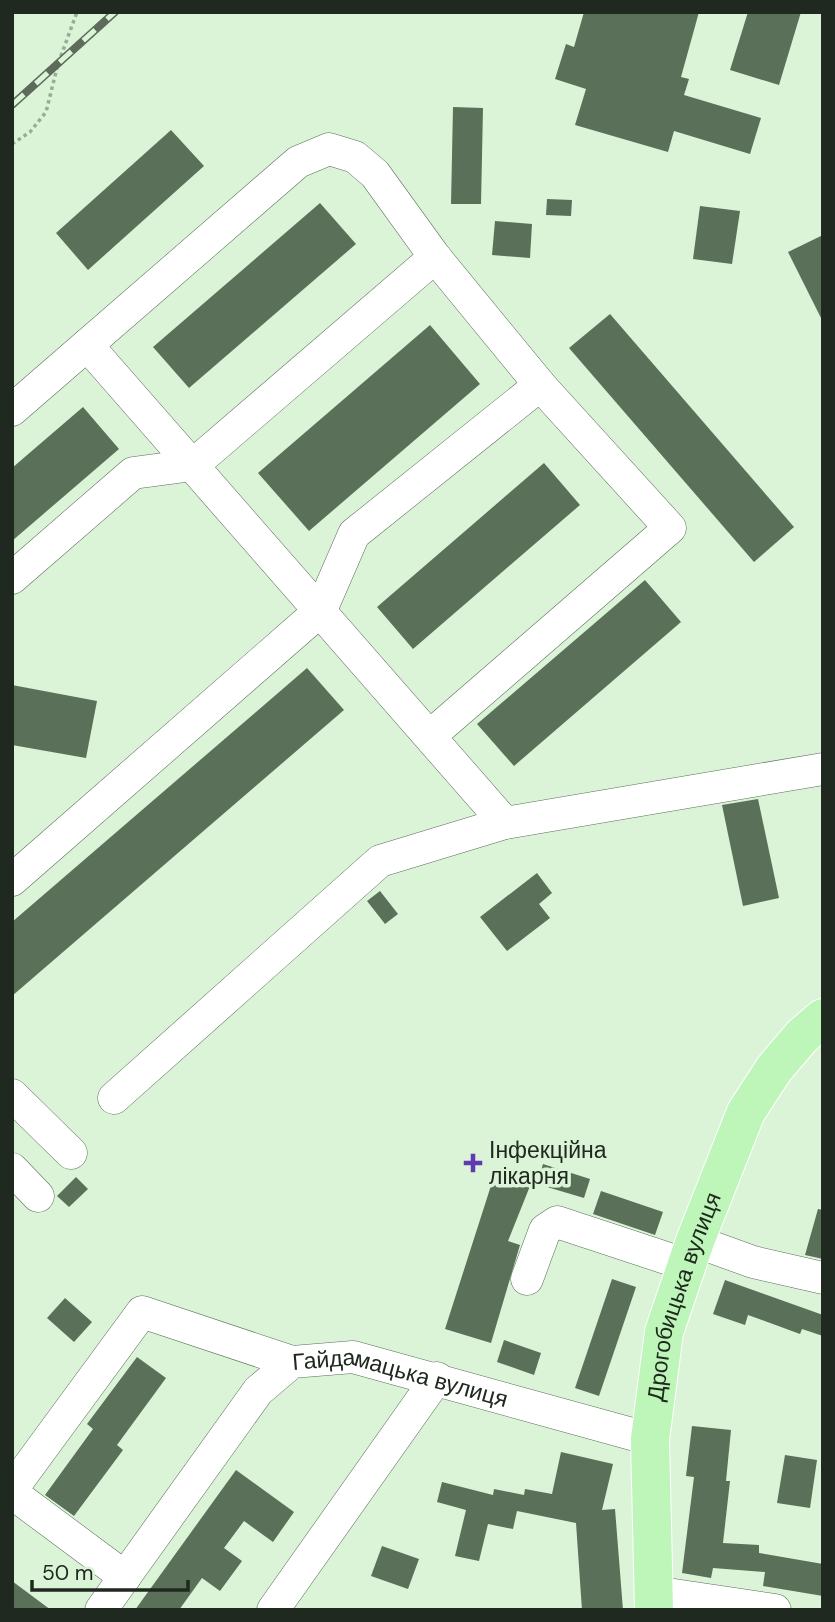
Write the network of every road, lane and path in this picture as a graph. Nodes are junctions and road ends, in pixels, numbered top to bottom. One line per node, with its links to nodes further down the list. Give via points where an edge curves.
1 (77, 12): 2 (path, via 47,112)
2 (12, 144)
3 (435, 257): 4 (street, via 375,174 355,157 329,149 298,162); 5 (street); 7 (street)
4 (87, 345): 6 (street); 7 (street)
5 (540, 385): 9 (street, via 355,534); 10 (street, via 670,528)
6 (12, 410)
7 (193, 465): 8 (street, via 132,473); 9 (street)
8 (12, 578)
9 (321, 611): 10 (street); 13 (street)
10 (431, 735): 12 (street)
11 (823, 769): 12 (street)
12 (505, 823): 16 (street, via 380,862)
13 (12, 880)
14 (823, 1018): 20 (main road, Дрогобицька вулиця, via 774,1069 746,1112)
15 (12, 1095): 17 (street)
16 (114, 1098)
17 (71, 1153)
18 (12, 1169): 19 (street)
19 (38, 1196)
20 (691, 1253): 21 (street); 22 (street, via 557,1222 545,1230); 25 (main road, Дрогобицька вулиця, via 664,1332)
21 (823, 1278)
22 (527, 1279)
23 (292, 1362): 24 (street, Гайдамацька вулиця, via 353,1357); 26 (street, via 142,1312); 27 (street, Гайдамацька вулиця, via 258,1391)
24 (437, 1378): 25 (street, Гайдамацька вулиця); 30 (street)
25 (650, 1438): 28 (main road, Дрогобицька вулиця)
26 (12, 1491): 27 (street)
27 (125, 1577): 29 (street, Гайдамацька вулиця)
28 (654, 1601): 31 (street)
29 (101, 1610)
30 (273, 1610)
31 (775, 1610)

